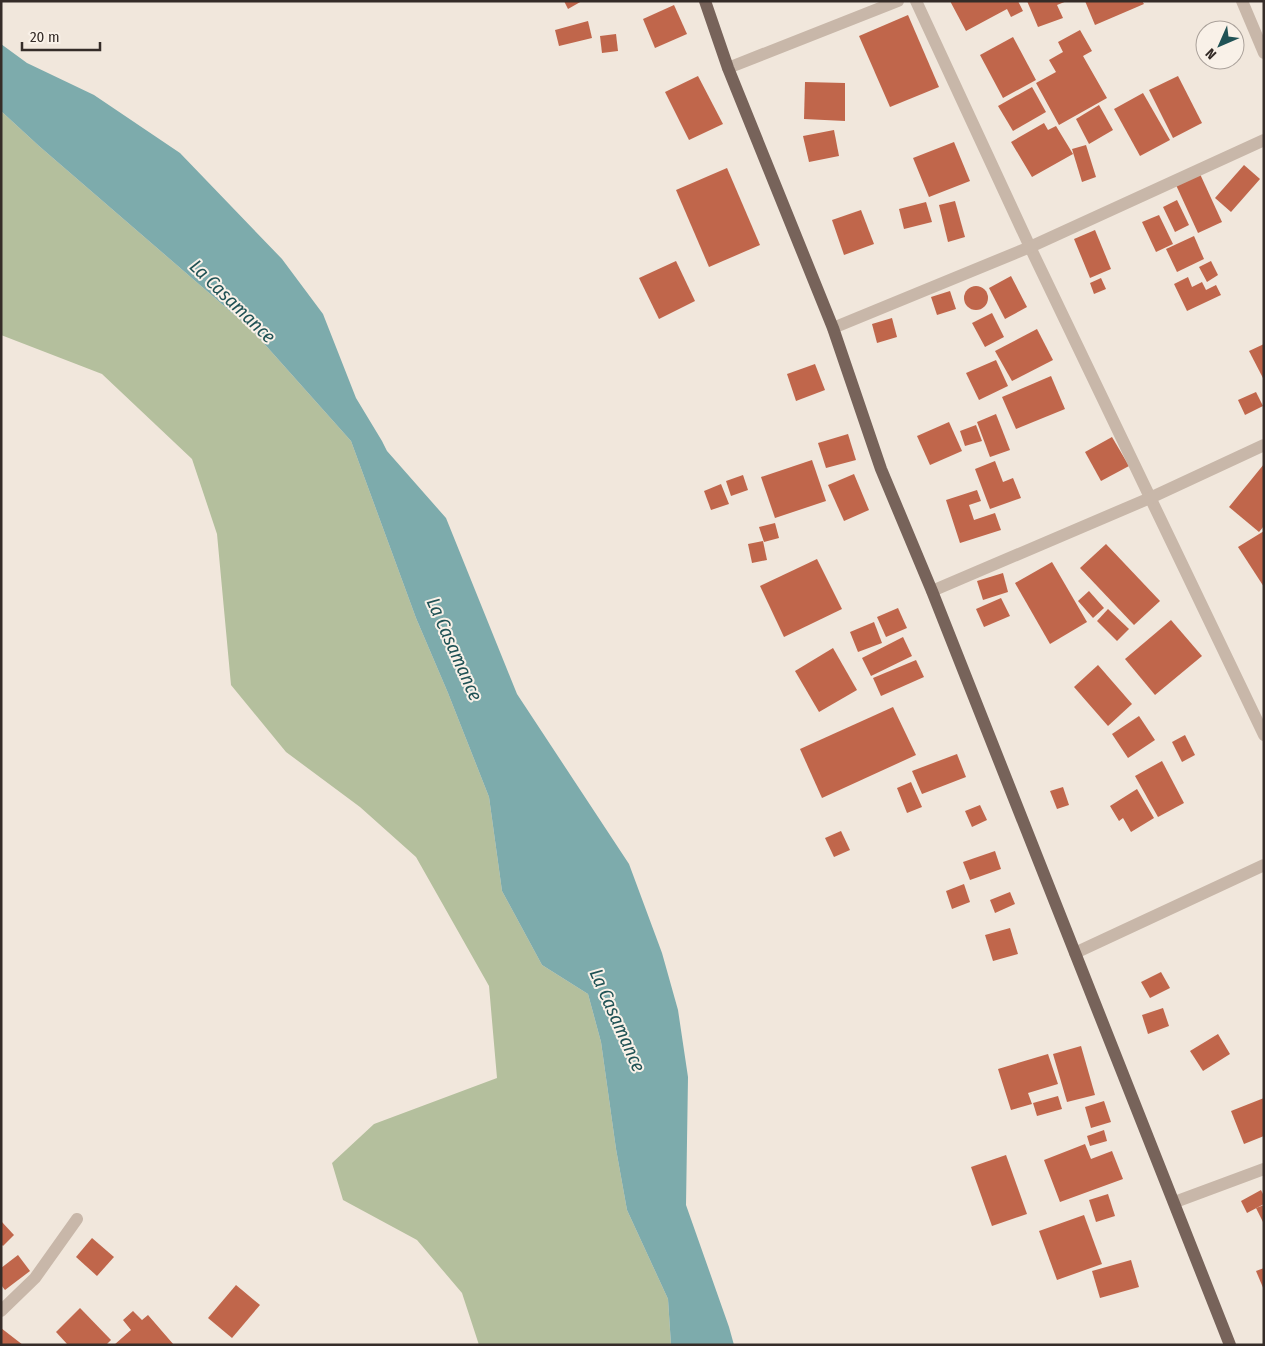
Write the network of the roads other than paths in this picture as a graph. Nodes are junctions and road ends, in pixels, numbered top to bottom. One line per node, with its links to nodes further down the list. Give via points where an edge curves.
1 (705, 1): 6 (main road)
2 (898, 1): 6 (street)
3 (916, 1): 8 (street)
4 (1242, 1): 5 (street)
5 (1264, 53)
6 (728, 68): 9 (main road)
7 (1264, 140): 8 (street)
8 (1030, 247): 9 (street); 11 (street)
9 (833, 328): 12 (main road, via 881,469)
10 (1264, 445): 11 (street)
11 (1150, 498): 12 (street); 13 (street)
12 (932, 591): 15 (main road)
13 (1264, 735)
14 (1264, 865): 15 (street)
15 (1075, 953): 17 (main road)
16 (1264, 1169): 17 (street)
17 (1175, 1202): 20 (main road)
18 (78, 1218): 19 (street, via 35,1278)
19 (1, 1311)
20 (1230, 1345)

